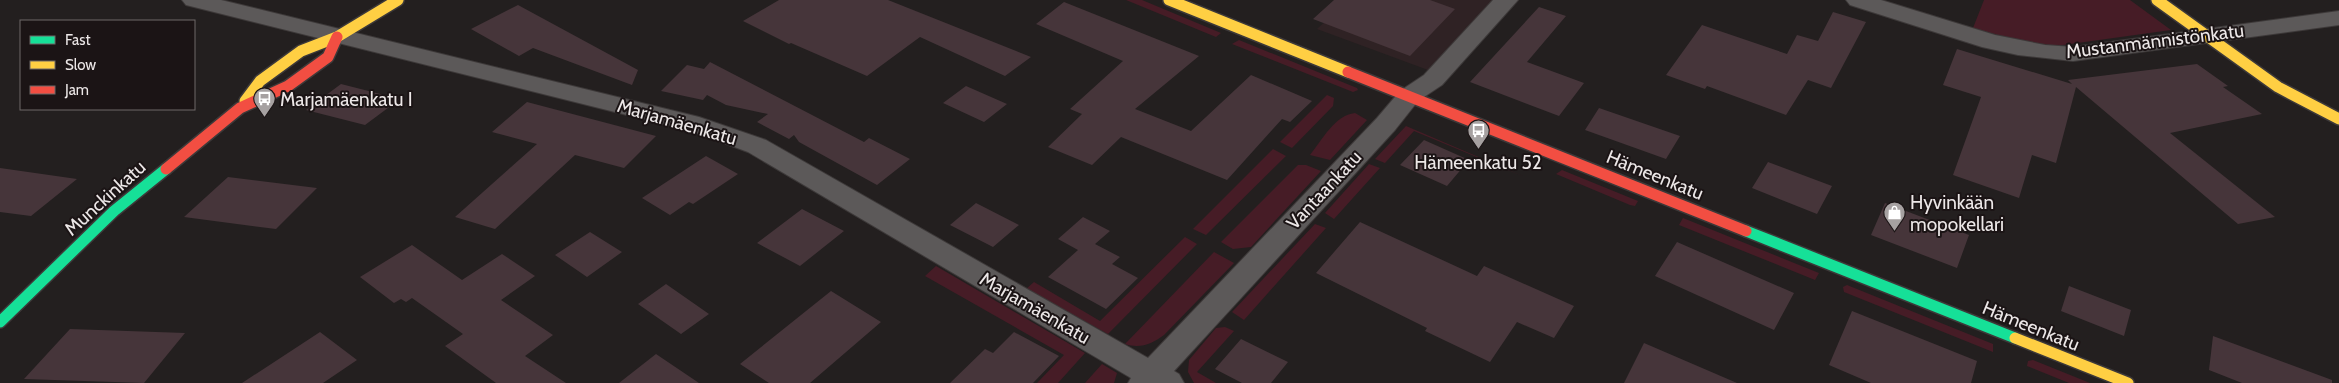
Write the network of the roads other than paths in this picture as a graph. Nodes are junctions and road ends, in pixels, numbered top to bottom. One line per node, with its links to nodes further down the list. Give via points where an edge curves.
1 (194, 0): 9 (street, Marjamäenkatu)
2 (398, 0): 9 (main road, Munckinkatu)
3 (1169, 0): 11 (main road, Hämeenkatu)
4 (1506, 0): 11 (street, Vantaankatu, via 1433,80)
5 (1858, 0): 8 (street, Mustanmännistönkatu, via 1989,41 2050,53 2073,54)
6 (2157, 0): 8 (main road)
7 (2339, 18): 8 (street, Mustanmännistönkatu)
8 (2227, 34): 13 (main road, via 2278,87)
9 (337, 37): 12 (main road, Munckinkatu, via 301,51 260,81); 12 (main road, Munckinkatu, via 328,57 288,86); 15 (street, Marjamäenkatu, via 699,125 757,146)
10 (2310, 89): 13 (main road)
11 (1409, 96): 15 (street, Vantaankatu); 16 (main road, Hämeenkatu)
12 (240, 108): 14 (main road, Munckinkatu, via 114,211)
13 (2338, 119)
14 (0, 322)
15 (1155, 380)
16 (2128, 383)

